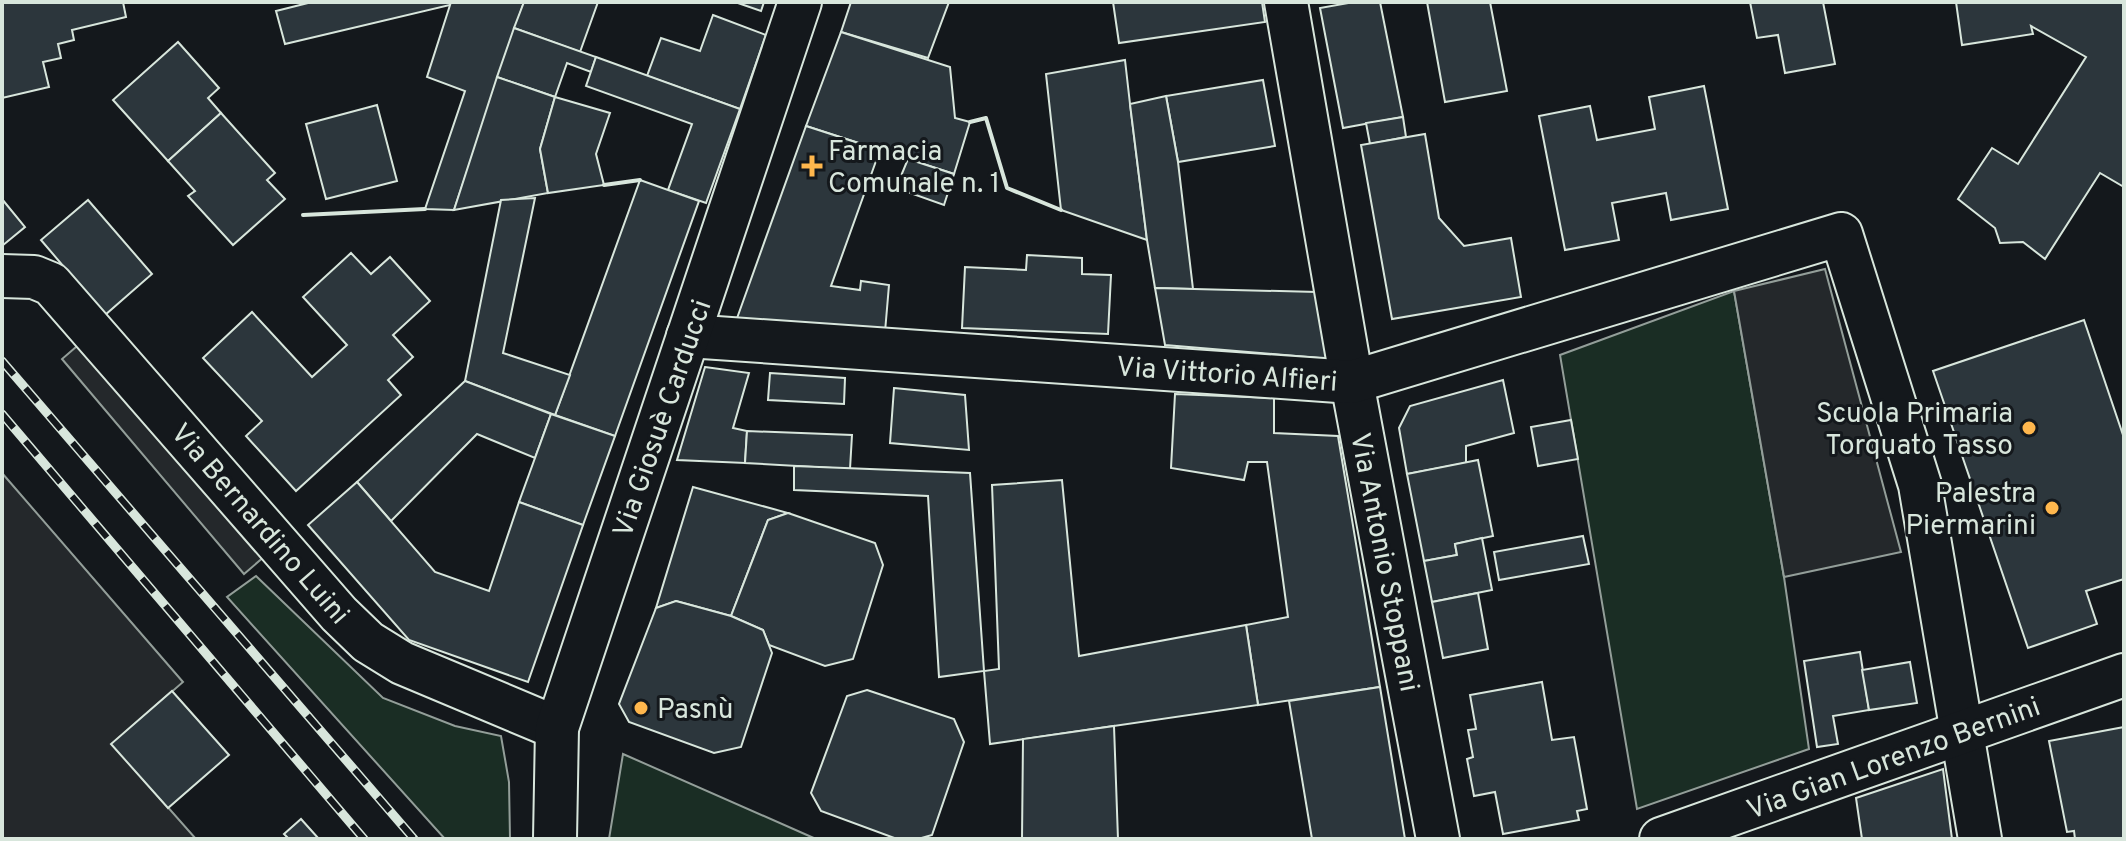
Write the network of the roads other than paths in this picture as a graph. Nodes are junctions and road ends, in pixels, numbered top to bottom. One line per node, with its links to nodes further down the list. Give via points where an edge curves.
1 (800, 2): 4 (street, Via Giosuè Carducci)
2 (1286, 2): 5 (street, Via Antonio Stoppani)
3 (2, 276): 7 (street, Via Bernardino Luini, via 34,277 51,284 368,642 402,663)
4 (688, 336): 5 (street, Via Vittorio Alfieri); 7 (street, Via Giosuè Carducci)
5 (1352, 382): 8 (street, Via Vittorio Alfieri, via 1841,234 1920,485); 10 (street, Via Antonio Stoppani)
6 (2124, 675): 8 (street, Via Gian Lorenzo Bernini)
7 (557, 728): 9 (street, Via Giosuè Carducci)
8 (1963, 733): 11 (street, Via Gian Lorenzo Bernini); 12 (street)
9 (555, 839)
10 (1438, 839)
11 (1661, 839)
12 (1980, 839)

